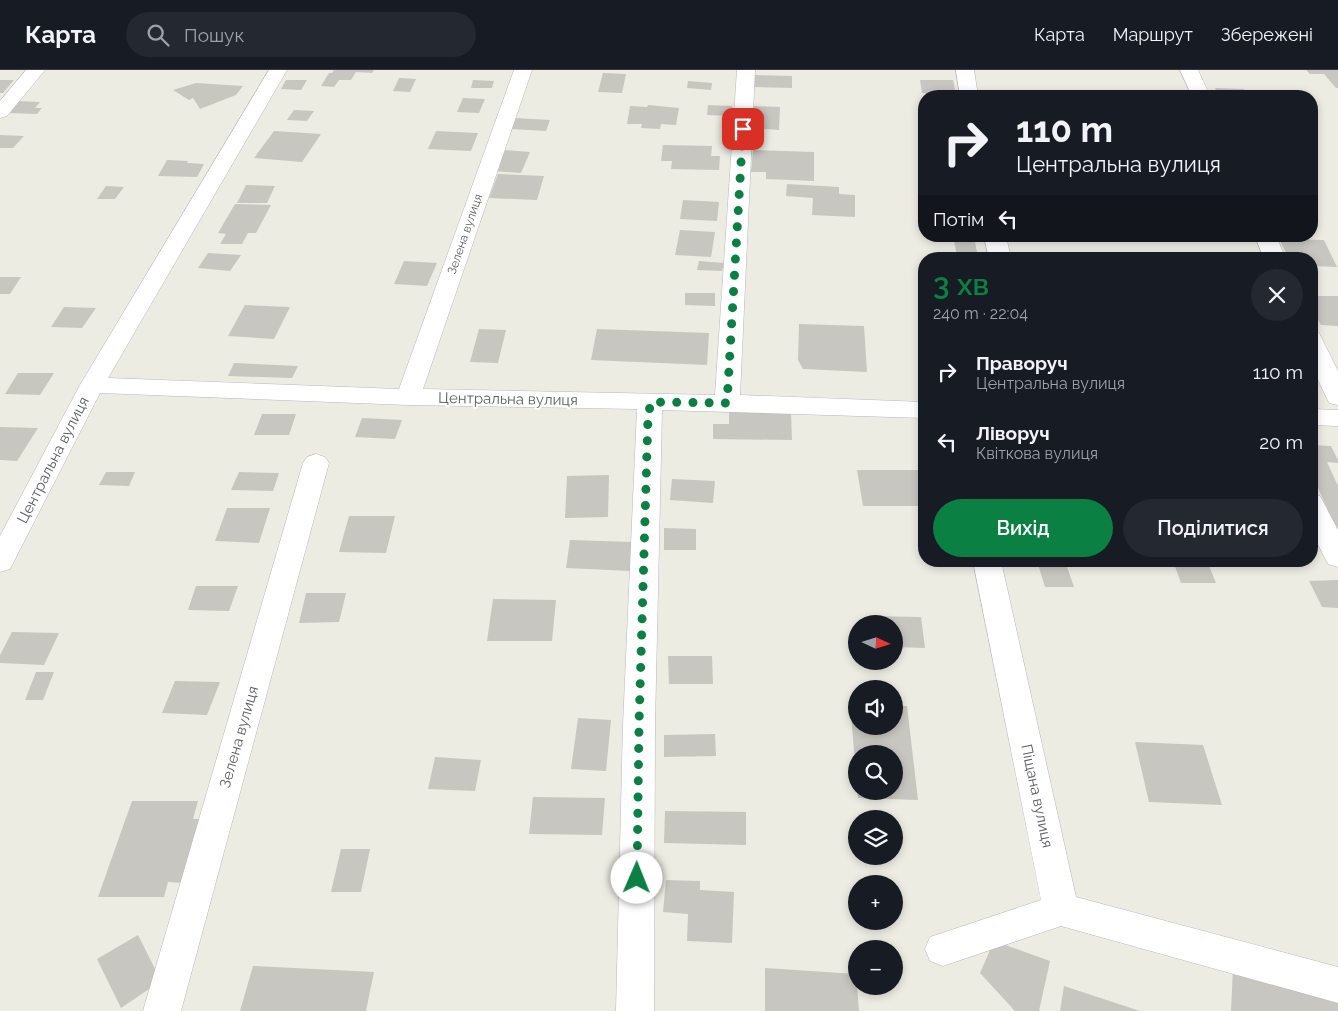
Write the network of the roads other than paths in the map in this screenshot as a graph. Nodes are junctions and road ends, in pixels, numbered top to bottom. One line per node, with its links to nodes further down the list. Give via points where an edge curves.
1 (36, 70): 9 (street)
2 (278, 70): 11 (street, Центральна вулиця)
3 (523, 70): 12 (street, Зелена вулиця)
4 (746, 70): 15 (street)
5 (964, 70): 7 (street)
6 (1189, 70): 8 (street)
7 (968, 90)
8 (1198, 90)
9 (0, 112)
10 (1318, 353): 13 (street)
11 (92, 385): 12 (street, Центральна вулиця); 22 (street, Центральна вулиця)
12 (408, 397): 14 (street, Центральна вулиця)
13 (1338, 397)
14 (651, 402): 15 (street, Центральна вулиця); 28 (street, via 639,725)
15 (727, 403): 16 (street, Центральна вулиця)
16 (918, 410)
17 (1318, 417): 18 (street)
18 (1338, 418)
19 (316, 463): 27 (street, Зелена вулиця)
20 (1318, 517): 21 (street)
21 (1338, 557)
22 (0, 562)
23 (988, 567): 24 (street, Піщана вулиця)
24 (1061, 910): 25 (street); 26 (street)
25 (943, 949)
26 (1338, 985)
27 (162, 1011)
28 (635, 1011)

